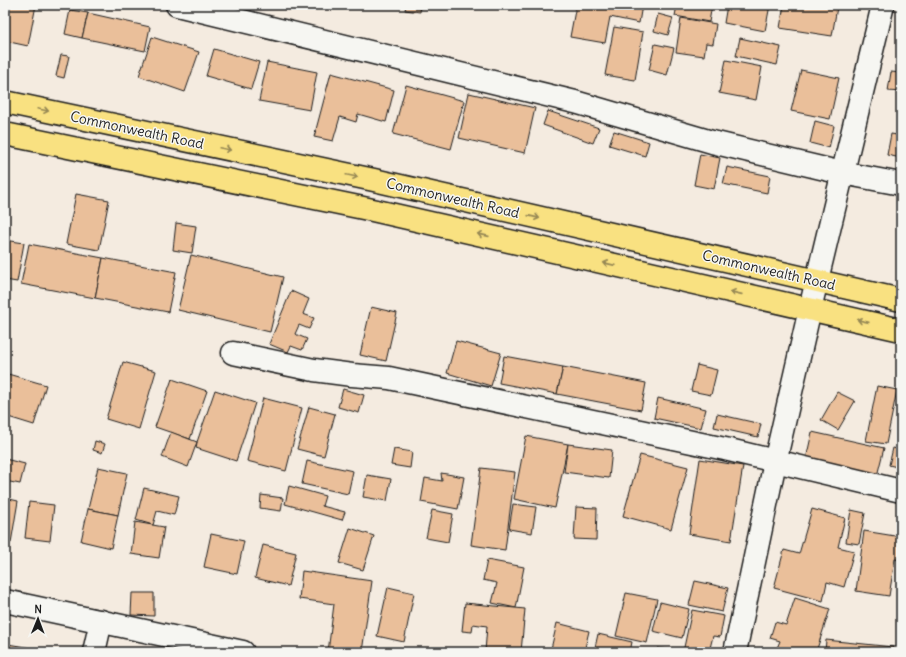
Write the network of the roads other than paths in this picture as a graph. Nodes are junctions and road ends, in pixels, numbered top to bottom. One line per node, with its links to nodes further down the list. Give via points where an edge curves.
1 (177, 5): 5 (street, via 575,102 712,142)
2 (883, 5): 5 (street)
3 (5, 102): 7 (main road, Commonwealth Road, one-way to 7, via 374,180)
4 (5, 134): 9 (main road, Commonwealth Road, one-way to 4, via 368,209)
5 (842, 173): 6 (street); 7 (street)
6 (901, 184)
7 (817, 281): 8 (main road, Commonwealth Road); 9 (street)
8 (901, 300)
9 (810, 309): 10 (main road, Commonwealth Road, one-way to 9); 12 (street)
10 (901, 330)
11 (233, 353): 12 (street, via 314,370 389,378 725,449)
12 (775, 462): 13 (street); 18 (street)
13 (901, 491)
14 (5, 601): 15 (street)
15 (101, 621): 16 (street); 17 (street)
16 (94, 652)
17 (243, 652)
18 (735, 652)

